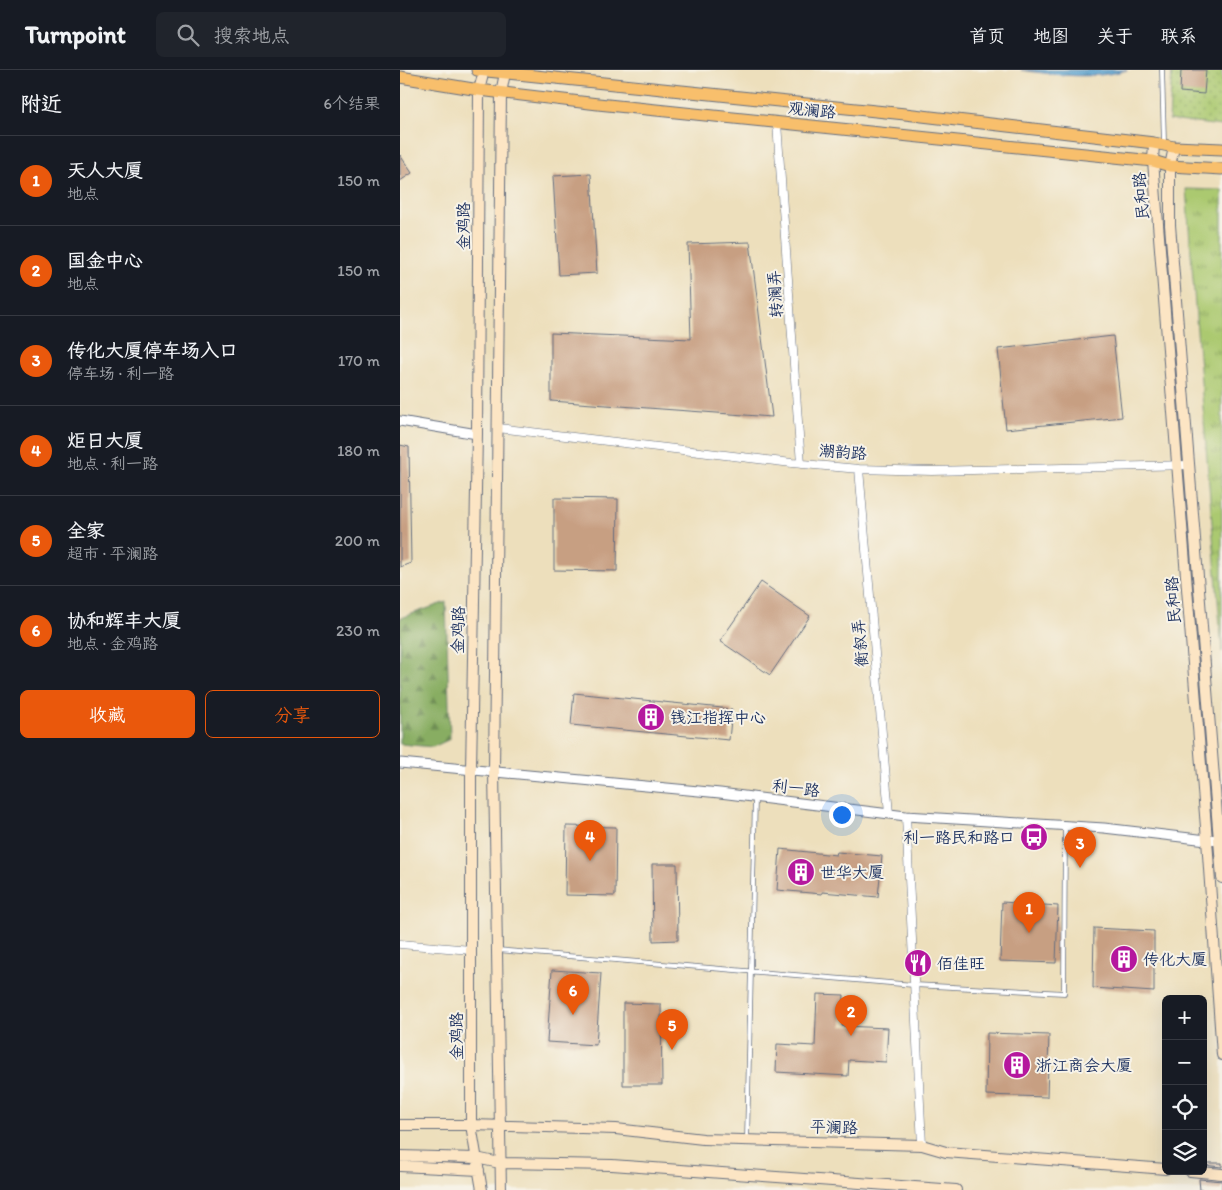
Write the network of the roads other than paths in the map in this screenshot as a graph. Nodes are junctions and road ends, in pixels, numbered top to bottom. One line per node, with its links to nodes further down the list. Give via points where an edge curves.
1 (482, 70): 3 (main road, 观澜路); 5 (main road, 金鸡路)
2 (1162, 70): 8 (lane)
3 (504, 73): 6 (main road); 8 (main road, 观澜路, via 905,114)
4 (400, 78): 5 (main road, 观澜路)
5 (479, 90): 6 (main road, 观澜路); 15 (main road, 金鸡路)
6 (501, 93): 7 (main road, 观澜路); 14 (main road)
7 (777, 123): 10 (main road, 观澜路); 16 (street, 转澜弄)
8 (1164, 145): 9 (main road, 观澜路); 10 (main road, 民和路); 11 (main road, 民和路)
9 (1222, 149)
10 (1153, 161): 11 (main road, 观澜路); 18 (main road, 民和路)
11 (1170, 166): 12 (main road, 观澜路); 17 (main road, 民和路, via 1170,225)
12 (1222, 169)
13 (400, 420): 15 (street)
14 (498, 428): 16 (street, 潮韵路); 22 (main road)
15 (477, 434): 21 (main road, 金鸡路)
16 (801, 464): 19 (street, 潮韵路)
17 (1189, 465): 18 (street, 潮韵路); 27 (main road, 民和路)
18 (1178, 466): 19 (street, 潮韵路); 28 (main road, 民和路)
19 (859, 470): 24 (street, 衡叙弄)
20 (400, 763): 21 (street, 利一路)
21 (470, 770): 22 (street, 利一路); 31 (main road, 金鸡路)
22 (494, 772): 23 (street, 利一路); 32 (main road)
23 (755, 798): 24 (street, 利一路); 33 (lane)
24 (889, 814): 25 (street, 利一路)
25 (906, 816): 26 (street, 利一路); 34 (street)
26 (1064, 827): 28 (street, 利一路, via 1104,828); 34 (lane, via 1064,993)
27 (1219, 839): 28 (street, 利一路); 29 (main road, 民和路)
28 (1207, 840): 35 (main road, 民和路)
29 (1222, 878)
30 (400, 944): 31 (street)
31 (471, 950): 36 (main road, 金鸡路)
32 (496, 950): 33 (lane); 38 (main road)
33 (751, 971): 34 (lane); 39 (lane)
34 (914, 985): 40 (street)
35 (1222, 1054)
36 (471, 1125): 37 (main road, 平澜路); 38 (main road, 平澜路); 42 (main road, 金鸡路)
37 (400, 1126)
38 (500, 1126): 39 (main road, 平澜路, via 616,1129 703,1139); 43 (main road)
39 (747, 1140): 40 (main road, 平澜路)
40 (922, 1145): 45 (main road, 平澜路, via 946,1152)
41 (400, 1156): 42 (main road)
42 (476, 1158): 43 (main road); 46 (main road, 金鸡路)
43 (500, 1163): 49 (main road, via 612,1165); 51 (main road)
44 (400, 1166): 46 (main road)
45 (1162, 1169)
46 (479, 1170): 50 (main road, 金鸡路)
47 (1207, 1173): 48 (main road)
48 (1222, 1174)
49 (934, 1189): 52 (main road)
50 (482, 1190)
51 (501, 1190)
52 (956, 1190)

